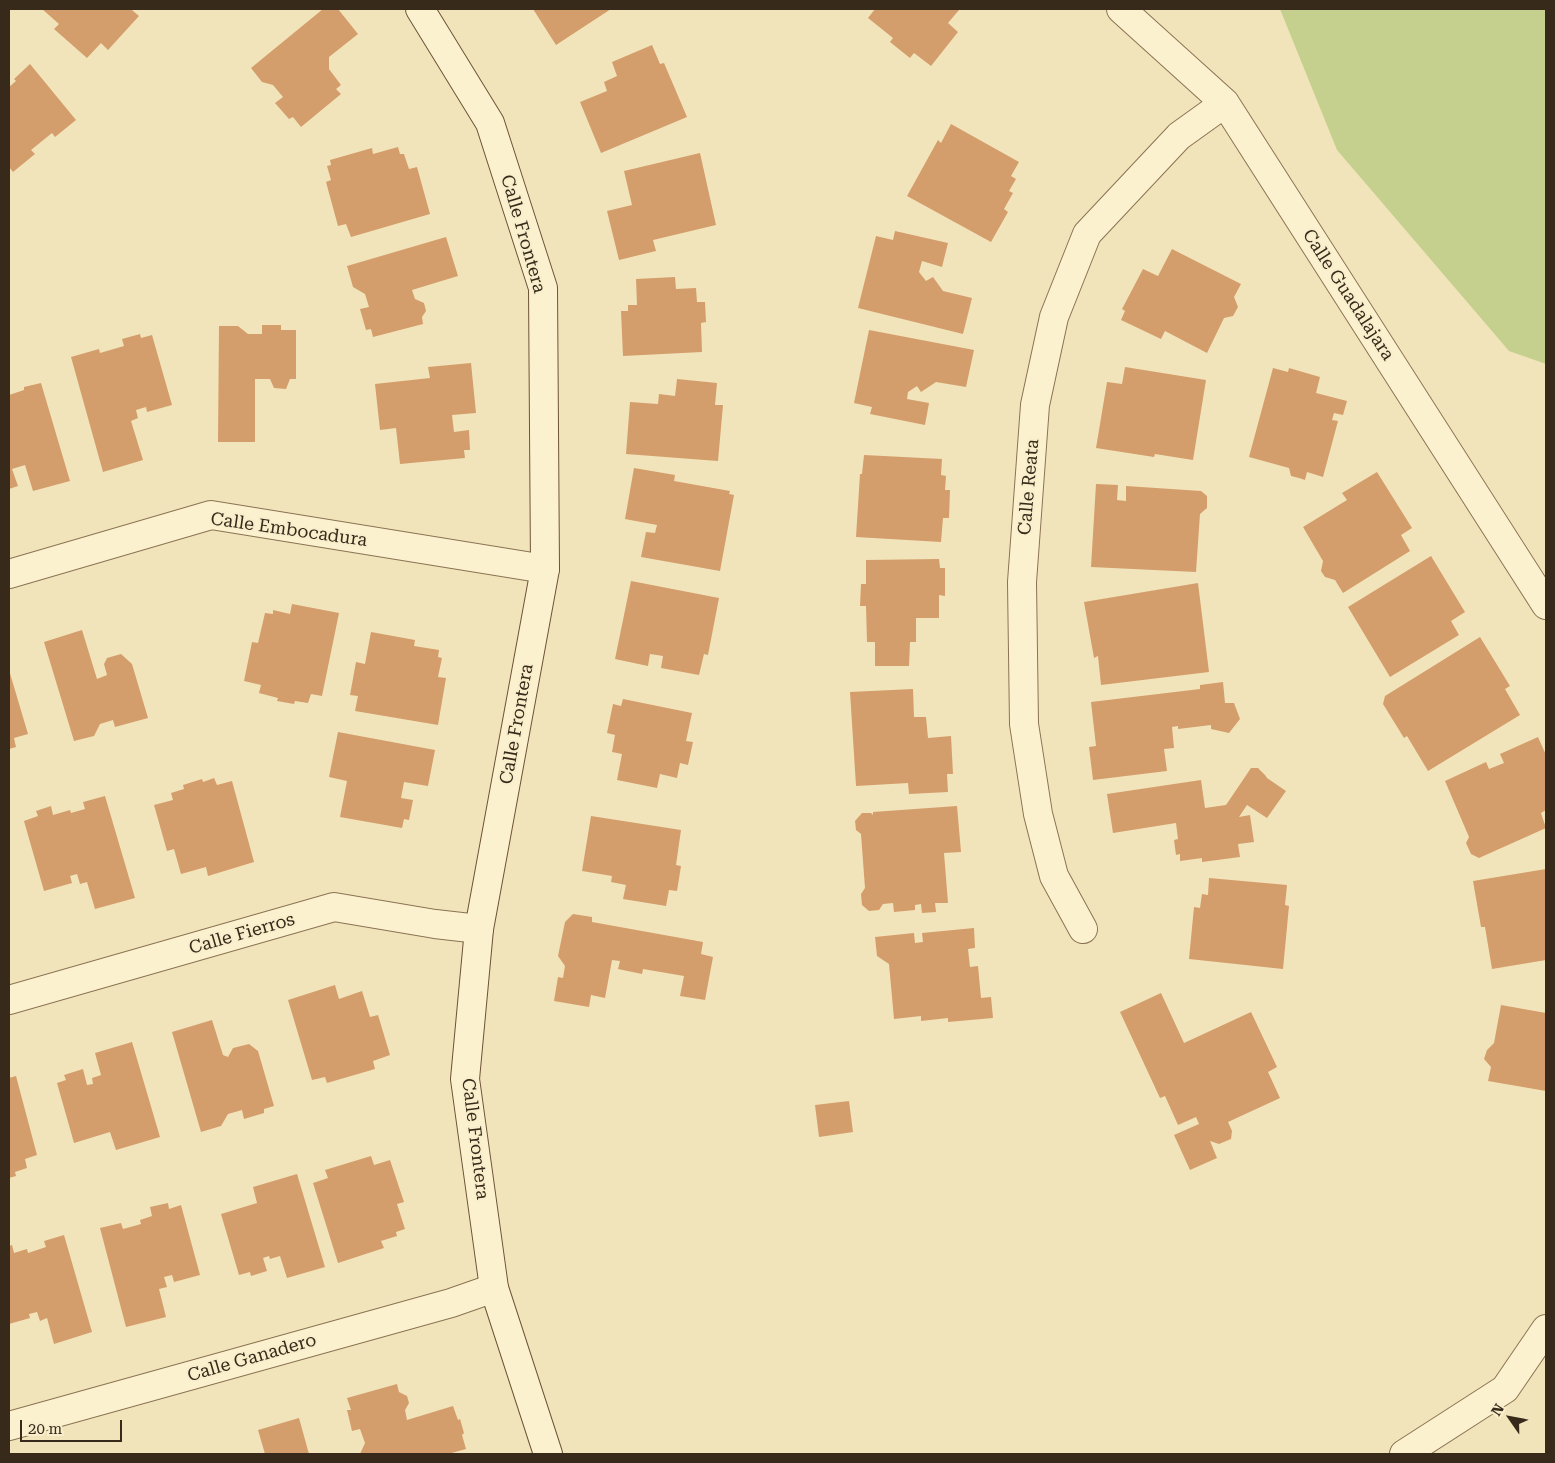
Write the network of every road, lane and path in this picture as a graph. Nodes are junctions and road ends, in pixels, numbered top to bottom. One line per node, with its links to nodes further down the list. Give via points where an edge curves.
1 (420, 9): 4 (street, Calle Frontera, via 490,123 542,288)
2 (1121, 9): 3 (street, Calle Guadalajara)
3 (1226, 103): 6 (street, Calle Guadalajara); 8 (street, Calle Reata, via 1179,136 1087,234 1054,317 1035,405 1022,582 1024,724 1038,814 1054,876)
4 (545, 569): 5 (street, Calle Embocadura, via 211,515); 7 (street, Calle Frontera)
5 (9, 574)
6 (1546, 605)
7 (479, 930): 9 (street, Calle Fierros, via 334,907); 10 (street, Calle Frontera, via 465,1079)
8 (1083, 930)
9 (9, 1000)
10 (494, 1288): 12 (street, Calle Ganadero); 13 (street, Calle Frontera)
11 (1546, 1329): 14 (street, via 1505,1389)
12 (9, 1426)
13 (548, 1454)
14 (1404, 1454)

